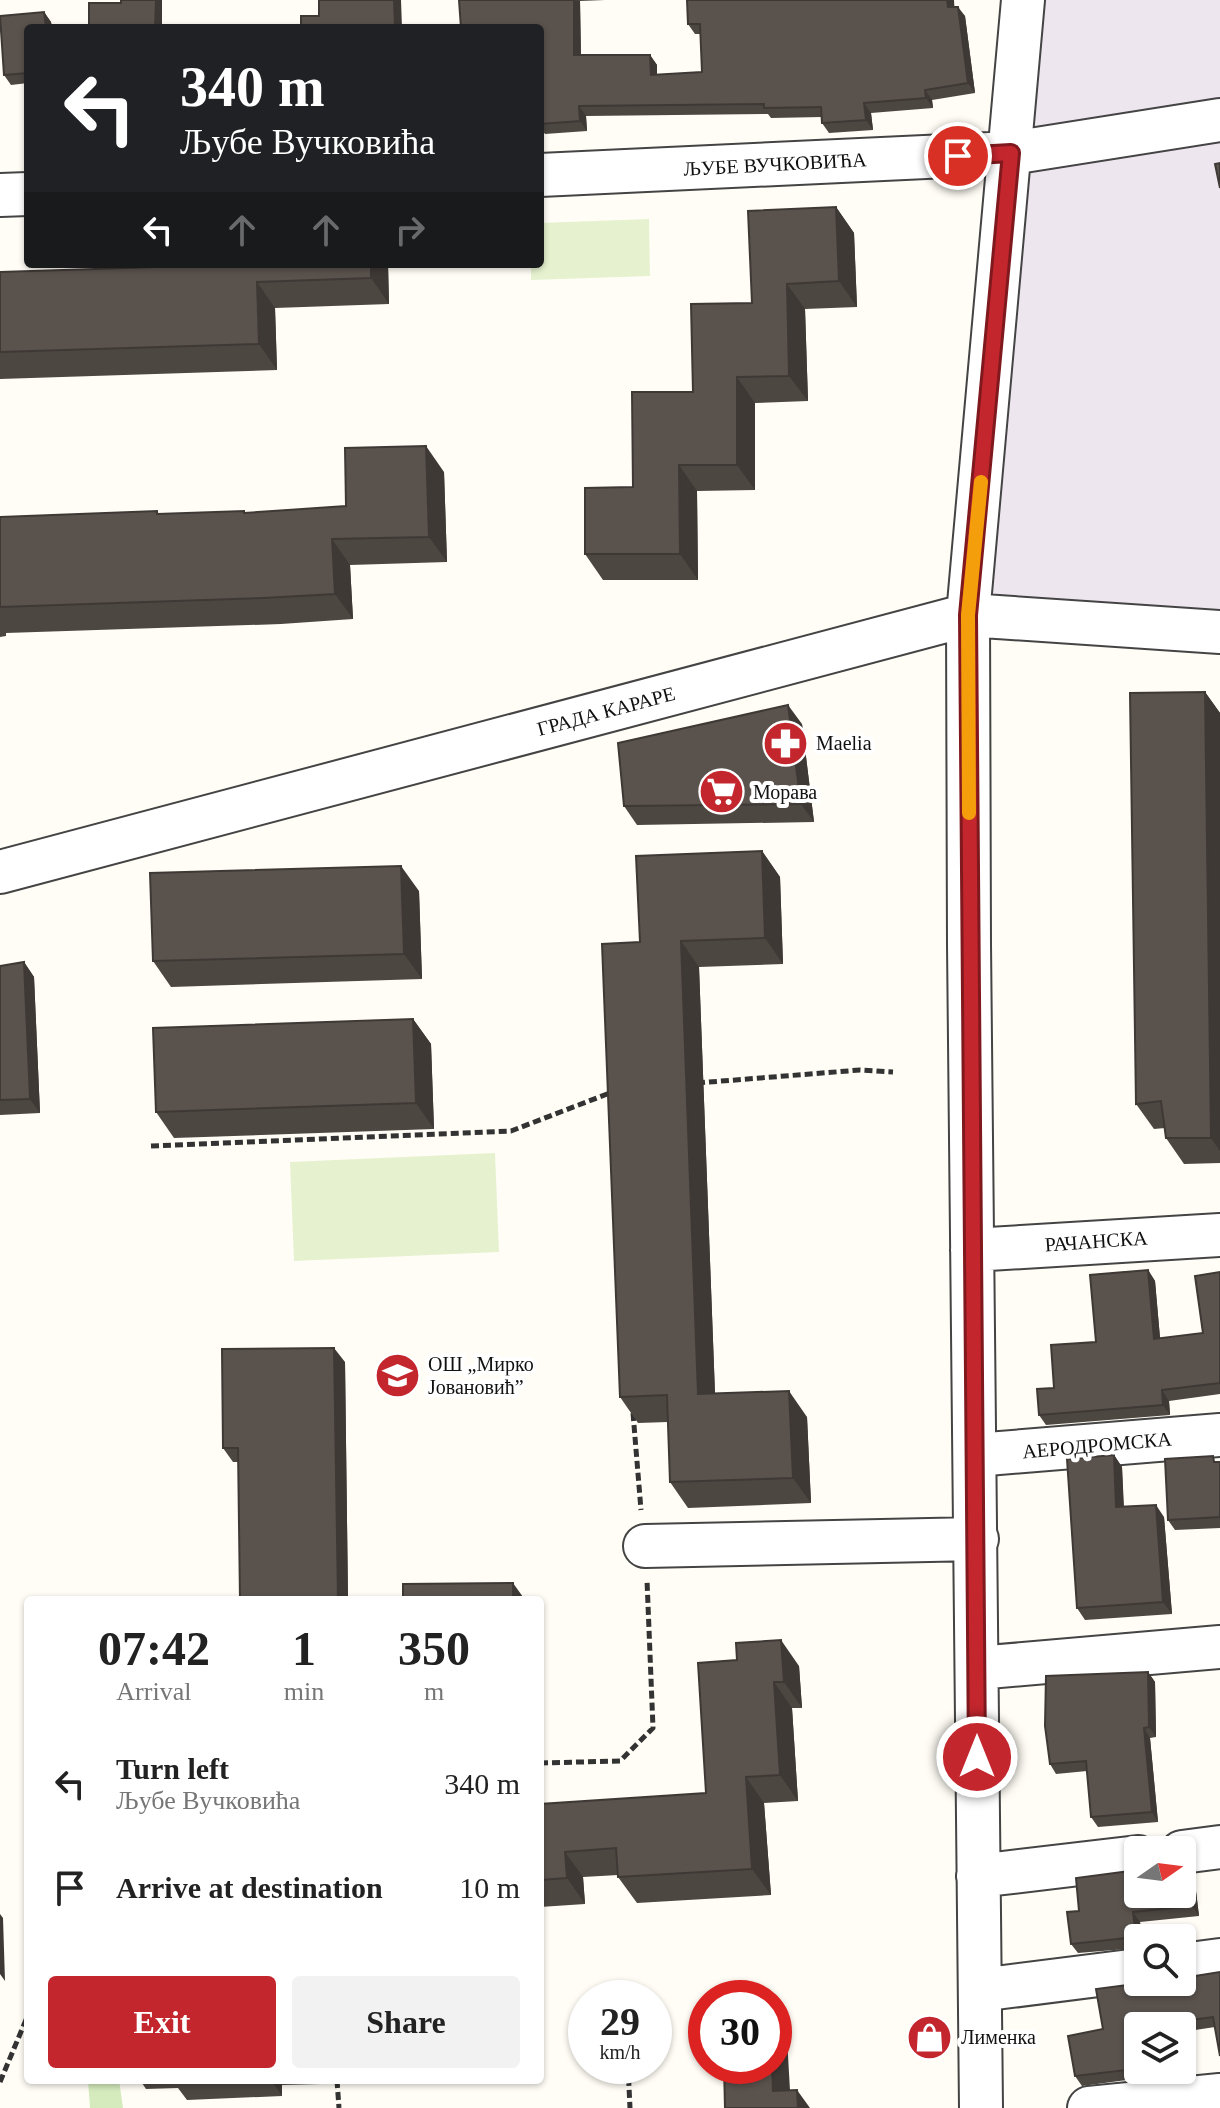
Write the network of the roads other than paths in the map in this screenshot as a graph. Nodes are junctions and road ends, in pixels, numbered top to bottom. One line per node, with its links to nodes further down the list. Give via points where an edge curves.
1 (1023, 0): 3 (street)
2 (1220, 120): 3 (street, ЉУБЕ ВУЧКОВИЋА)
3 (1011, 153): 4 (street, ЉУБЕ ВУЧКОВИЋА); 7 (street)
4 (544, 175)
5 (24, 194): 6 (street)
6 (0, 195)
7 (968, 615): 8 (street, ГРАДА КАРАРЕ); 9 (street, ГРАДА КАРАРЕ); 11 (street)
8 (1220, 632)
9 (0, 872)
10 (1220, 1235): 11 (street, РАЧАНСКА)
11 (972, 1250): 13 (street)
12 (1220, 1435): 13 (street, АЕРОДРОМСКА)
13 (975, 1455): 14 (street)
14 (977, 1539): 15 (street); 17 (street)
15 (645, 1546)
16 (1220, 1647): 17 (street)
17 (977, 1668): 21 (street)
18 (1220, 1847): 19 (street)
19 (1196, 1850)
20 (1124, 1859): 21 (street)
21 (978, 1876): 25 (street)
22 (1220, 1960): 23 (street)
23 (1196, 1963)
24 (1124, 1972): 25 (street)
25 (980, 1990): 27 (street)
26 (1220, 2095): 28 (street)
27 (981, 2108)
28 (1089, 2108)

